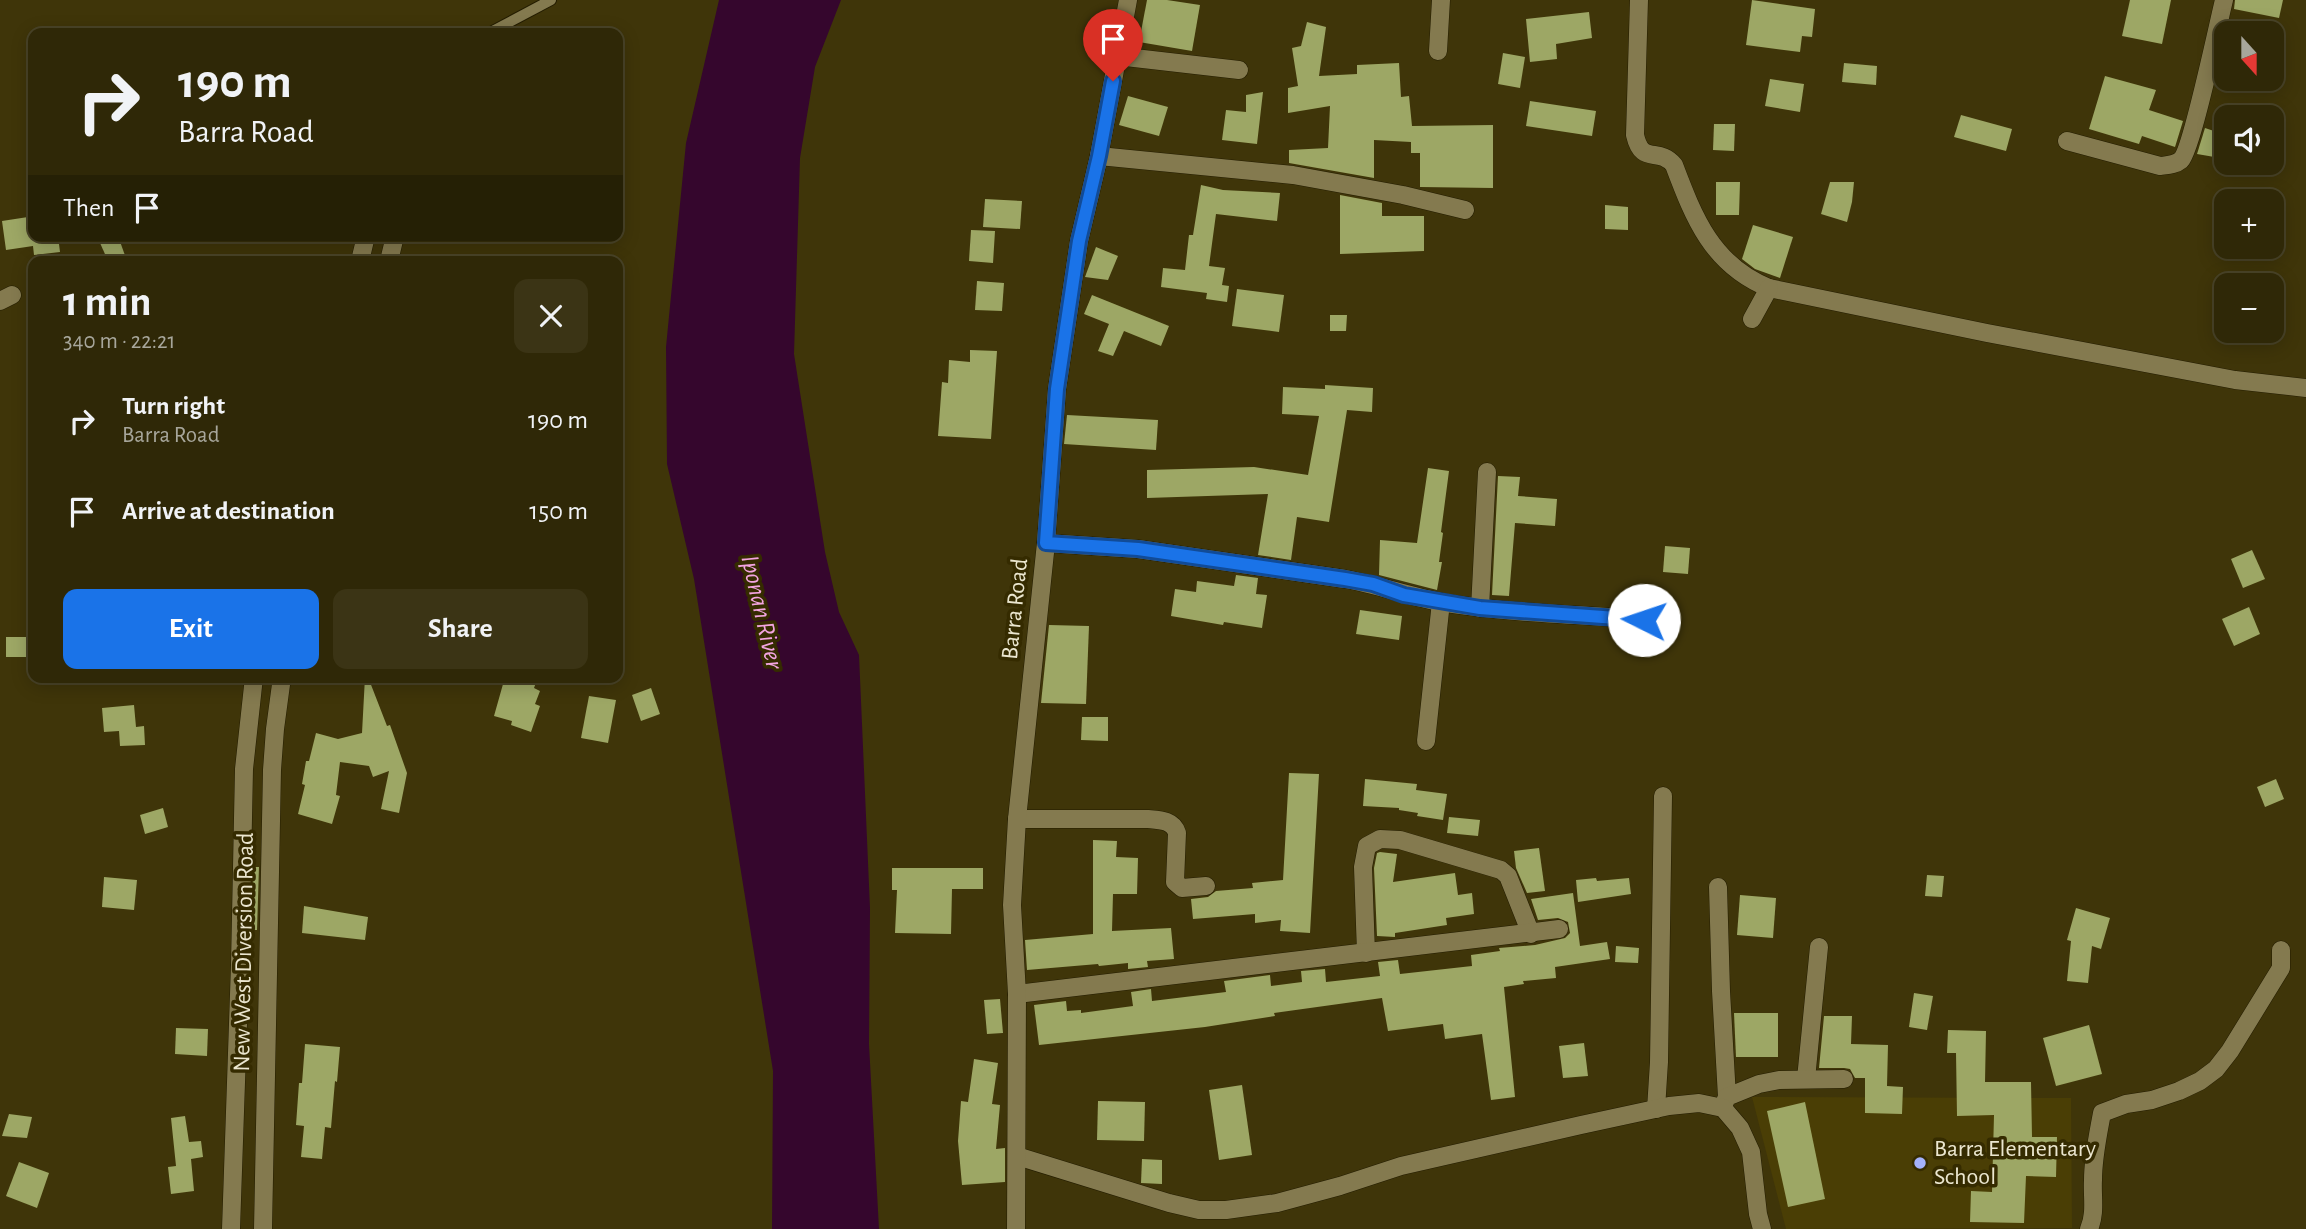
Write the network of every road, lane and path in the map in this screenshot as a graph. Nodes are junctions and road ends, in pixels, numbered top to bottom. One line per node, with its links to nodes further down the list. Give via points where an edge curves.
1 (551, 0): 6 (lane)
2 (1128, 0): 8 (street, Barra Road)
3 (1441, 0): 7 (street)
4 (1639, 0): 13 (street, via 1638,148 1669,159 1704,235 1745,276)
5 (2224, 0): 10 (street, via 2181,160 2160,166)
6 (498, 28)
7 (1438, 51)
8 (1118, 56): 9 (street); 11 (street, Barra Road)
9 (1239, 69)
10 (2067, 141)
11 (1099, 156): 12 (street, via 1293,175); 17 (street, Barra Road, via 1079,241 1057,389)
12 (1465, 210)
13 (1769, 288): 14 (street); 15 (street, via 2235,380)
14 (1752, 319)
15 (2306, 387)
16 (1487, 472): 19 (street)
17 (1046, 543): 18 (street, via 1138,549 1331,577); 25 (street, Barra Road)
18 (1441, 602): 19 (street); 23 (street)
19 (1480, 608): 20 (street)
20 (1644, 620)
21 (253, 683): 39 (street, New West Diversion Road, via 244,769)
22 (281, 683): 40 (street, New West Diversion Road, via 272,770)
23 (1426, 741)
24 (1663, 796): 37 (street)
25 (1017, 818): 26 (street, via 1170,822 1177,833 1175,882 1182,888); 33 (street, Barra Road, via 1012,905)
26 (1206, 886)
27 (1718, 887): 36 (street)
28 (1559, 929): 29 (street)
29 (1531, 934): 32 (street); 32 (street, via 1508,876 1501,870 1400,840 1380,839 1367,846 1363,867)
30 (1819, 947): 34 (street)
31 (2281, 950): 43 (street, via 2281,968 2216,1069 2179,1091 2102,1113)
32 (1366, 953): 33 (street)
33 (1017, 995): 38 (street, Barra Road)
34 (1806, 1079): 35 (street); 36 (street, via 1759,1084)
35 (1844, 1079)
36 (1725, 1102): 37 (street); 42 (street, via 1751,1152)
37 (1656, 1109): 38 (street, via 1401,1166 1277,1203 1226,1210 1169,1203)
38 (1017, 1156): 41 (street, Barra Road)
39 (231, 1229)
40 (263, 1229)
41 (1016, 1229)
42 (1762, 1229)
43 (2089, 1229)

